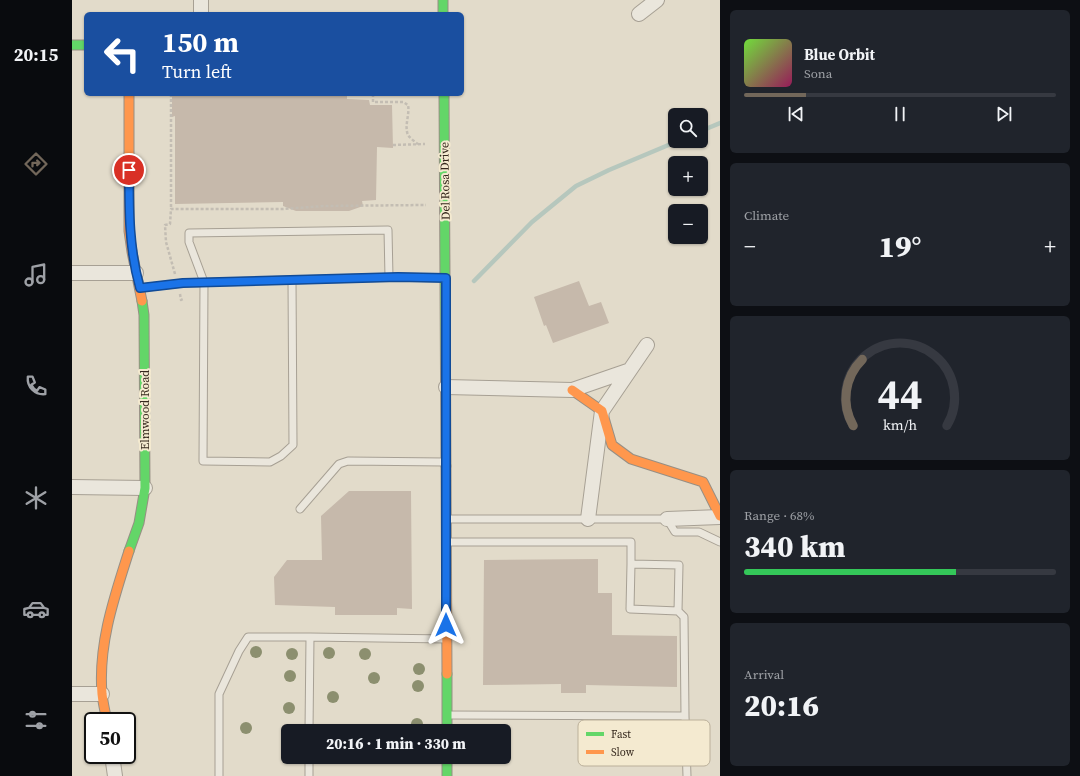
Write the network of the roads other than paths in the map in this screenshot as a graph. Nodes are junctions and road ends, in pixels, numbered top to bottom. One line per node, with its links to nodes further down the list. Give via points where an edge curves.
1 (201, 0): 4 (street)
2 (443, 0): 5 (street)
3 (657, 0): 6 (street)
4 (201, 12)
5 (444, 12)
6 (639, 14)
7 (72, 45): 8 (street)
8 (84, 45)
9 (129, 96): 12 (street, Elmwood Road, via 130,232)
10 (444, 96): 14 (street, Del Rosa Drive)
11 (72, 273): 12 (street)
12 (136, 273): 17 (street, Elmwood Road)
13 (389, 278): 14 (lane); 15 (lane); 16 (lane, via 388,230 189,233 189,242)
14 (446, 278): 20 (street, Del Rosa Drive)
15 (292, 280): 16 (lane); 16 (lane, via 293,444 281,456 270,462 203,461)
16 (204, 282): 17 (lane)
17 (140, 288): 25 (street, Elmwood Road, via 144,316)
18 (647, 345): 19 (street)
19 (630, 370): 21 (street); 22 (street)
20 (446, 387): 21 (street); 23 (street, Del Rosa Drive)
21 (572, 390): 22 (street)
22 (602, 411): 27 (street, via 612,445 631,459 703,482); 29 (street)
23 (446, 462): 26 (lane, via 348,461 338,464); 28 (street, Del Rosa Drive)
24 (72, 487): 25 (street)
25 (145, 488): 38 (street, Elmwood Road, via 138,523 107,624 102,656)
26 (300, 509)
27 (720, 516): 30 (street)
28 (446, 519): 29 (lane); 31 (street, Del Rosa Drive)
29 (588, 519): 30 (lane)
30 (667, 519): 32 (lane, via 675,532 699,532)
31 (446, 542): 33 (lane, via 631,542); 36 (street, Del Rosa Drive)
32 (720, 542)
33 (631, 564): 34 (lane, via 630,609); 34 (lane, via 679,565)
34 (678, 611): 41 (lane, via 684,617)
35 (310, 637): 36 (lane); 43 (lane); 50 (lane, via 248,637 219,694)
36 (446, 639): 40 (street, Del Rosa Drive)
37 (72, 694): 38 (street)
38 (102, 694): 39 (street, Elmwood Road)
39 (105, 712)
40 (447, 715): 41 (lane); 44 (street, Del Rosa Drive)
41 (685, 716): 42 (lane)
42 (685, 720)
43 (309, 724)
44 (447, 724)
45 (113, 764): 49 (street)
46 (309, 764): 51 (lane)
47 (447, 764): 52 (street)
48 (686, 766): 53 (lane)
49 (115, 776)
50 (219, 776)
51 (309, 776)
52 (447, 776)
53 (686, 776)

